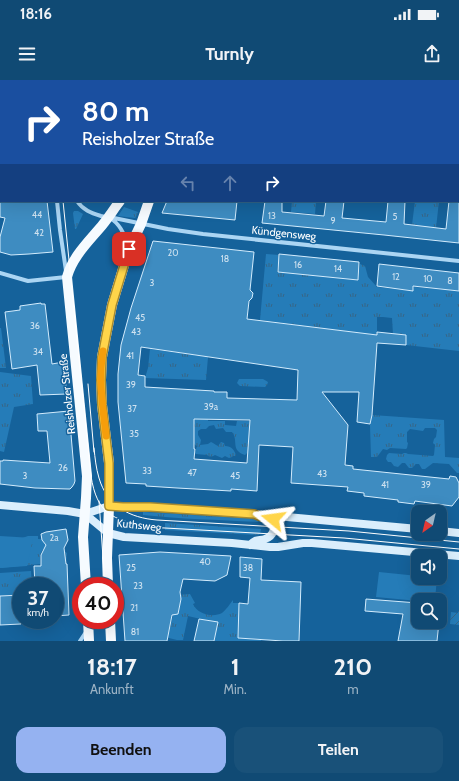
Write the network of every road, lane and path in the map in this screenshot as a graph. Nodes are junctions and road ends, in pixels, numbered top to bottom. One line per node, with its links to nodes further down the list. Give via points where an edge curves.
1 (57, 202): 10 (street, Reisholzer Straße)
2 (78, 202): 5 (street, via 87,211)
3 (119, 202): 5 (main road)
4 (148, 202): 6 (main road)
5 (108, 217): 6 (street, Kündgensweg); 7 (street, via 124,233); 10 (main road, via 79,253)
6 (141, 224): 7 (main road); 8 (street, Kündgensweg, via 203,234)
7 (129, 249): 12 (main road, via 112,305 102,357 102,405 109,463)
8 (459, 261)
9 (0, 273): 10 (street, via 28,281)
10 (67, 278): 13 (main road, Reisholzer Straße, via 87,476)
11 (0, 504): 13 (street)
12 (109, 506): 13 (street, Kuthsweg); 14 (street, Kuthsweg); 17 (main road)
13 (85, 514): 17 (street, Kuthsweg); 21 (main road, Reisholzer Straße, via 82,537)
14 (254, 514): 15 (street, Kuthsweg); 19 (street, Kuthsweg, via 273,519 274,528 268,538)
15 (411, 528)
16 (447, 532): 18 (street)
17 (108, 533): 19 (street, Kuthsweg, via 124,537); 22 (main road)
18 (459, 533)
19 (249, 545): 20 (street, Kuthsweg, via 278,547 312,543)
20 (459, 556)
21 (85, 577)
22 (108, 577)
23 (86, 629): 26 (street)
24 (88, 629): 27 (main road)
25 (110, 629): 28 (main road)
26 (80, 641)
27 (89, 641)
28 (111, 641)

